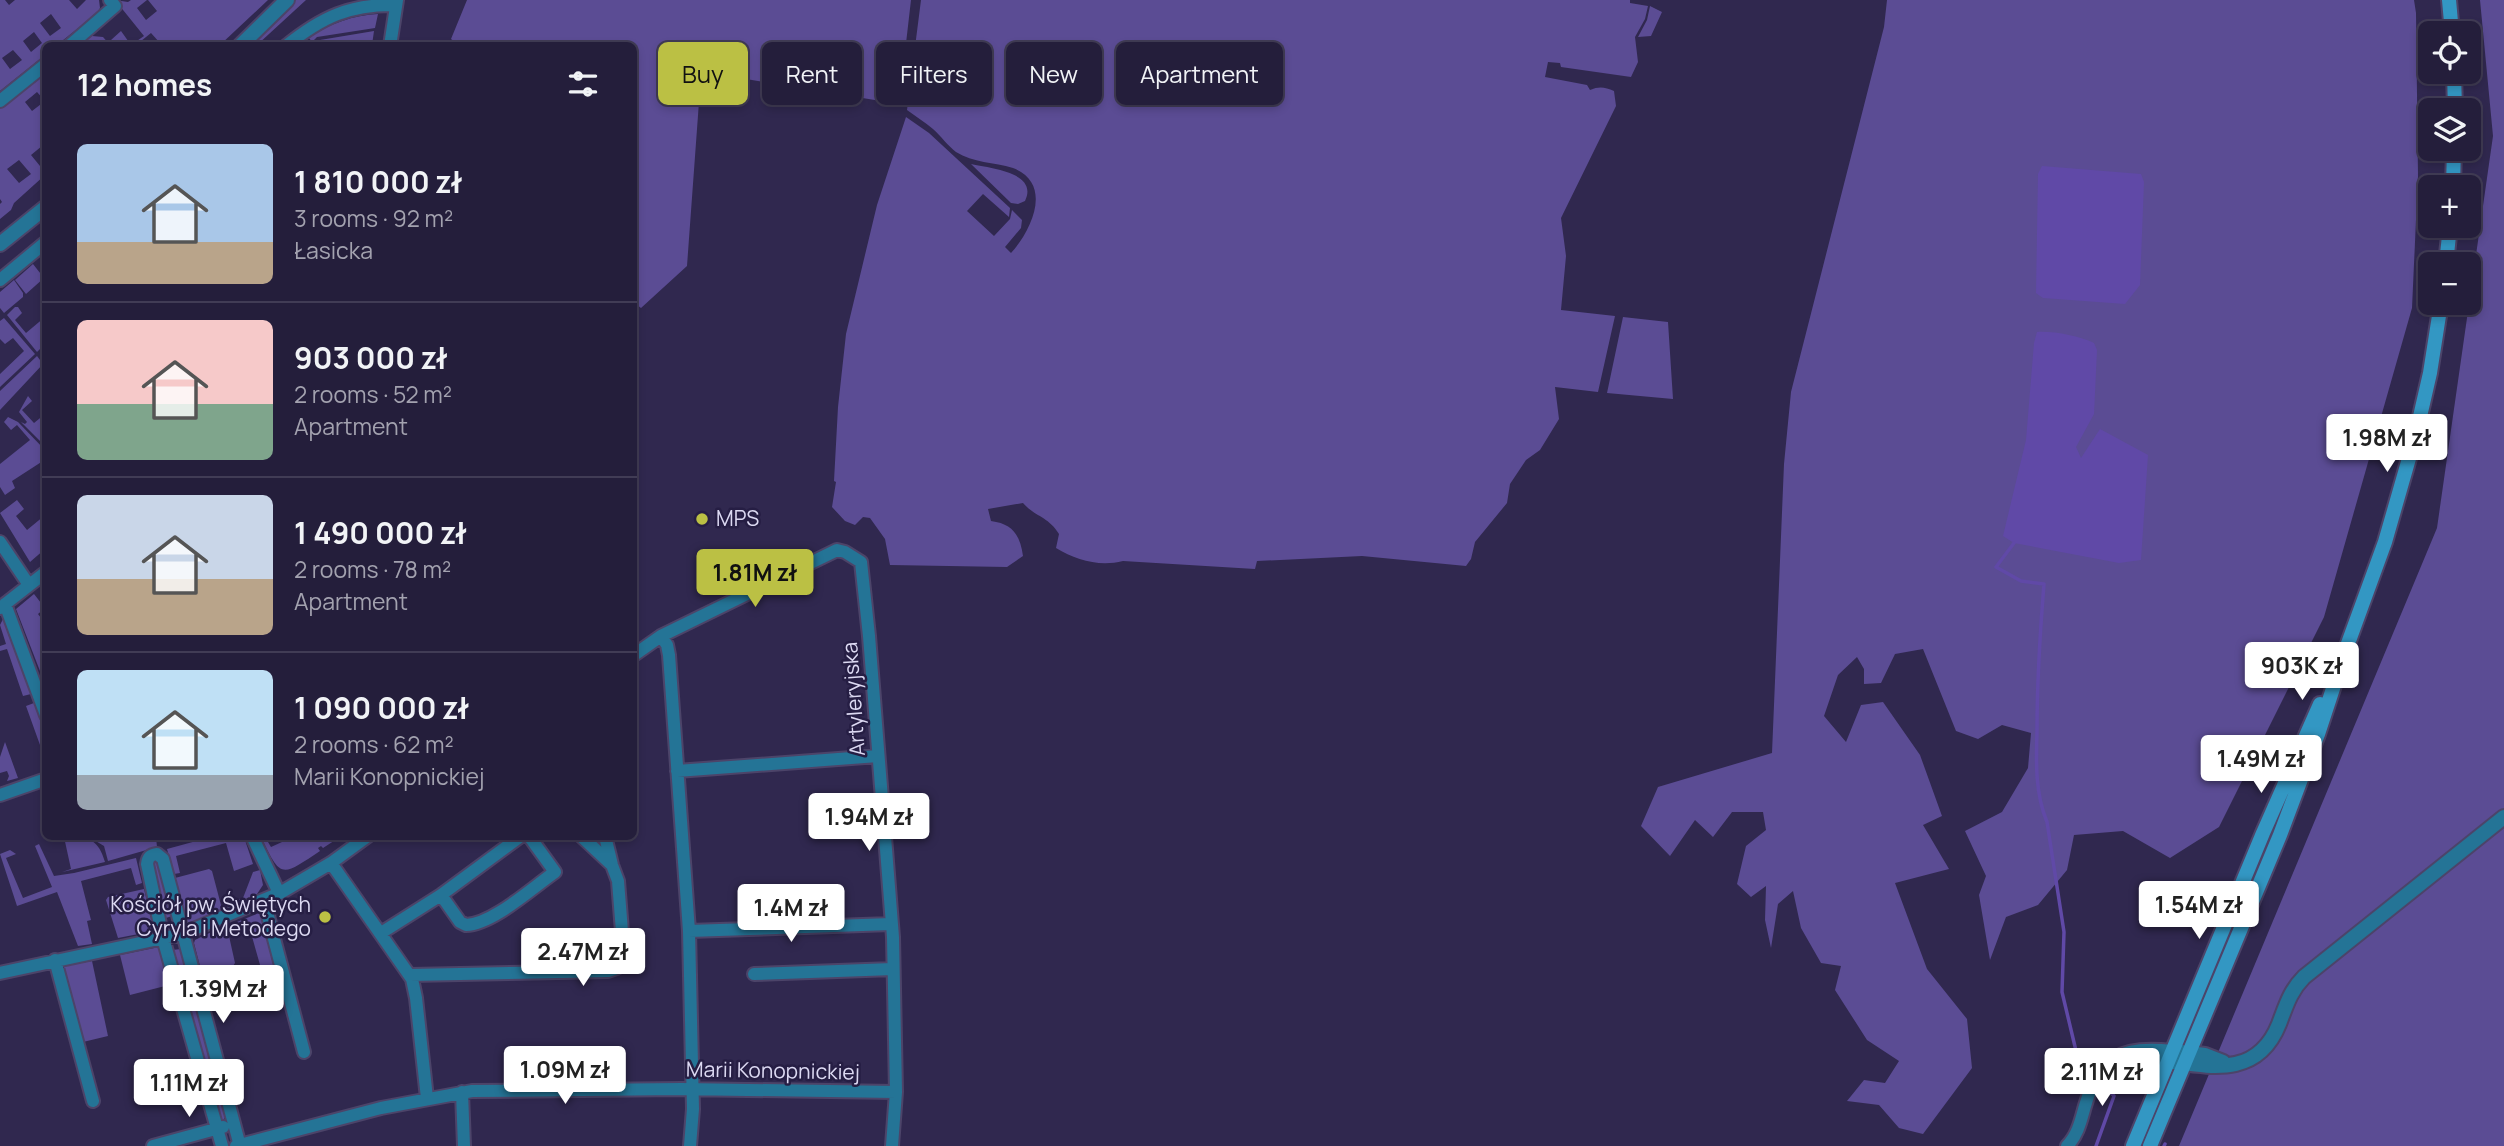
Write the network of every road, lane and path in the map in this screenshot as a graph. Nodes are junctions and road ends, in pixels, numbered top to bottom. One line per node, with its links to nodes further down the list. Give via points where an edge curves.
1 (110, 0): 6 (street, via 115,6)
2 (287, 0): 7 (street)
3 (2449, 0): 5 (main road)
4 (397, 3): 8 (street, via 336,13); 9 (street)
5 (2451, 21)
6 (74, 42)
7 (244, 42)
8 (291, 42)
9 (391, 42)
10 (42, 67): 11 (street)
11 (0, 101)
12 (42, 210): 13 (street)
13 (0, 244)
14 (42, 245): 15 (street)
15 (0, 280)
16 (2439, 315): 22 (main road, via 2430,373 2400,492)
17 (0, 542): 19 (street)
18 (42, 575): 19 (street)
19 (29, 585): 20 (street)
20 (3, 606): 24 (street)
21 (661, 636): 23 (street); 25 (street, Artyleryjska, via 823,556 845,552 860,562 863,572); 26 (street, via 669,655)
22 (2346, 649): 52 (main road); 53 (main road, via 2280,835)
23 (637, 653)
24 (42, 705)
25 (877, 756): 26 (street); 41 (street, Artyleryjska)
26 (677, 771): 42 (street)
27 (42, 780): 28 (street)
28 (0, 795)
29 (2504, 817): 53 (street, via 2304,977 2288,997 2273,1038 2260,1055 2241,1063 2201,1066)
30 (253, 840): 38 (street)
31 (363, 840): 36 (street)
32 (516, 840): 39 (street)
33 (532, 840): 39 (street, via 555,872 486,920 460,922)
34 (585, 840): 37 (street)
35 (606, 840): 37 (street)
36 (331, 863): 38 (street); 43 (street)
37 (612, 865): 49 (street, via 618,881 624,944 617,968)
38 (279, 893): 40 (street)
39 (441, 895): 43 (street)
40 (264, 901): 44 (street); 51 (street)
41 (891, 924): 42 (street); 47 (street, Artyleryjska)
42 (689, 930): 54 (street)
43 (381, 933): 49 (street)
44 (182, 934): 45 (street); 45 (street, via 163,859 152,855 147,864); 59 (street)
45 (163, 939): 46 (street); 60 (street)
46 (55, 960): 48 (street); 58 (street)
47 (893, 969): 50 (street); 56 (street, Artyleryjska)
48 (0, 973)
49 (410, 975): 57 (street)
50 (754, 975)
51 (304, 1052)
52 (2170, 1056): 53 (street); 67 (street, via 2143,1050 2112,1059 2094,1079 2079,1126); 68 (main road)
53 (2186, 1058): 69 (main road)
54 (692, 1090): 55 (street, Marii Konopnickiej); 56 (street, Marii Konopnickiej); 65 (street)
55 (462, 1092): 57 (street, Marii Konopnickiej); 64 (street)
56 (895, 1092): 66 (street, Artyleryjska)
57 (427, 1098): 63 (street, Marii Konopnickiej)
58 (93, 1101)
59 (234, 1124): 60 (street); 63 (street)
60 (217, 1129): 61 (street); 62 (street)
61 (153, 1146)
62 (222, 1146)
63 (239, 1146)
64 (464, 1146)
65 (690, 1146)
66 (892, 1146)
67 (2067, 1146)
68 (2133, 1146)
69 (2150, 1146)

